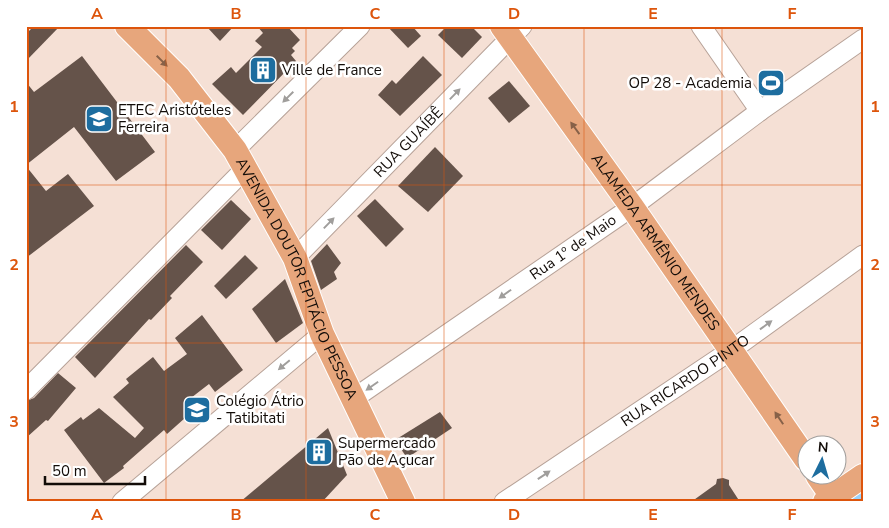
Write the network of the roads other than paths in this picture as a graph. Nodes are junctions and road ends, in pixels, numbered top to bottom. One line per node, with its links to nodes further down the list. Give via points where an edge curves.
1 (127, 26): 7 (main road, AVENIDA DOUTOR EPITÁCIO PESSOA, one-way to 7, via 179,78)
2 (360, 26): 7 (street, one-way to 7)
3 (701, 26): 6 (street)
4 (511, 30): 8 (main road, ALAMEDA ARMÊNIO MENDES, one-way to 4); 10 (street, RUA GUAÍBÊ, one-way to 4)
5 (863, 39): 6 (street, Rua 1º de Maio)
6 (760, 111): 8 (street, Rua 1º de Maio)
7 (240, 159): 10 (main road, AVENIDA DOUTOR EPITÁCIO PESSOA); 13 (street)
8 (632, 206): 12 (main road, ALAMEDA ARMÊNIO MENDES); 14 (street, Rua 1º de Maio, one-way to 14)
9 (863, 255): 12 (street, RUA RICARDO PINTO, one-way to 9)
10 (295, 258): 11 (main road, AVENIDA DOUTOR EPITÁCIO PESSOA)
11 (322, 334): 14 (main road, AVENIDA DOUTOR EPITÁCIO PESSOA); 19 (street, one-way to 19)
12 (732, 349): 15 (main road, ALAMEDA ARMÊNIO MENDES, one-way to 12); 21 (street, RUA RICARDO PINTO, one-way to 12)
13 (26, 390)
14 (352, 399): 20 (main road, AVENIDA DOUTOR EPITÁCIO PESSOA)
15 (796, 444)
16 (863, 476): 18 (main road)
17 (823, 486): 18 (main road)
18 (831, 500)
19 (122, 502)
20 (403, 502)
21 (504, 502)

